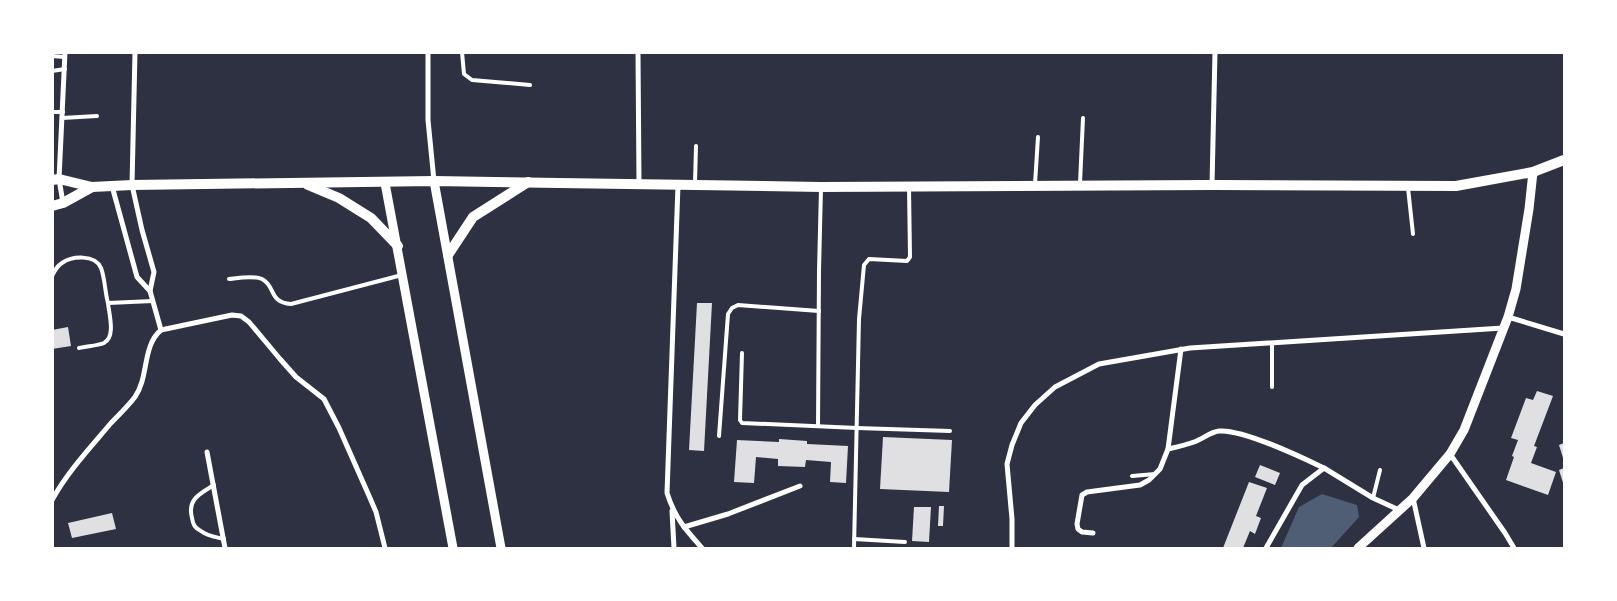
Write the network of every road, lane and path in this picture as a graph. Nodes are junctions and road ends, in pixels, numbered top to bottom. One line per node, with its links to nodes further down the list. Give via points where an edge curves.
1 (135, 52): 25 (street)
2 (428, 52): 21 (street, via 428,120)
3 (462, 52): 10 (lane, via 464,74 472,80)
4 (638, 52): 26 (street)
5 (1215, 52): 29 (street)
6 (65, 55): 7 (lane); 8 (street)
7 (52, 56)
8 (64, 70): 9 (lane); 12 (street)
9 (52, 71)
10 (530, 85)
11 (52, 112): 12 (lane)
12 (62, 112): 14 (street)
13 (97, 116): 14 (lane)
14 (62, 118): 20 (street)
15 (1083, 118): 32 (lane)
16 (1038, 137): 31 (lane)
17 (696, 146): 28 (lane)
18 (1564, 160): 19 (main road)
19 (1533, 172): 33 (main road, via 1456,186); 49 (street, via 1516,289)
20 (56, 180): 36 (main road); 37 (street)
21 (434, 181): 23 (main road); 24 (main road); 41 (street)
22 (302, 182): 24 (main road); 25 (main road); 40 (main road, via 339,198 371,218)
23 (528, 182): 26 (main road); 41 (main road, via 473,217)
24 (385, 183): 40 (street)
25 (132, 184): 30 (main road); 45 (street, via 154,272)
26 (639, 185): 27 (main road)
27 (678, 185): 28 (main road); 74 (street, via 667,493)
28 (695, 185): 34 (main road)
29 (1212, 185): 32 (main road); 33 (main road)
30 (112, 186): 36 (main road); 45 (street, via 137,277)
31 (1035, 186): 32 (main road); 35 (main road)
32 (1080, 186)
33 (1408, 186): 39 (lane)
34 (821, 187): 35 (main road); 48 (lane)
35 (909, 187): 59 (lane, via 909,259 907,262 869,259 864,265 859,319)
36 (92, 188): 37 (main road)
37 (63, 203): 38 (main road)
38 (52, 206)
39 (1413, 234)
40 (398, 246): 42 (street)
41 (448, 256): 85 (street)
42 (402, 274): 44 (lane, via 291,304 282,304 262,279); 84 (street)
43 (52, 276): 47 (lane, via 63,262 79,257 96,262)
44 (229, 279)
45 (150, 291): 46 (street)
46 (153, 301): 47 (lane); 51 (street)
47 (108, 304): 54 (lane, via 109,339 105,343)
48 (819, 311): 58 (lane); 61 (lane, via 738,305 732,308 728,314)
49 (1508, 317): 50 (street); 52 (street)
50 (1503, 328): 53 (street); 64 (street, via 1464,430)
51 (161, 330): 73 (street, via 150,344 142,382 135,397 80,458); 83 (street, via 232,315 241,316 249,322 296,377 324,399 373,505)
52 (1564, 334)
53 (1272, 343): 55 (street); 57 (lane)
54 (79, 348)
55 (1181, 349): 62 (street); 89 (street, via 1099,364 1055,387 1035,405 1021,423 1007,464)
56 (742, 353): 58 (lane, via 742,423)
57 (1272, 386)
58 (818, 426): 59 (lane)
59 (857, 428): 60 (lane); 79 (lane)
60 (950, 431)
61 (719, 436)
62 (1168, 449): 65 (street, via 1219,431 1229,432 1281,449); 67 (street)
63 (207, 452): 69 (street)
64 (1450, 454): 72 (street); 93 (street)
65 (1324, 468): 71 (street); 90 (street, via 1302,485)
66 (1380, 470): 71 (lane)
67 (1155, 474): 68 (lane); 77 (street, via 1140,485 1082,495 1078,529)
68 (1132, 476)
69 (214, 485): 78 (street); 78 (lane, via 191,503 191,514 194,526 202,533)
70 (800, 486): 76 (street)
71 (1373, 498): 75 (street)
72 (1413, 498): 75 (street); 92 (street)
73 (52, 500)
74 (672, 510): 76 (street); 86 (street)
75 (1399, 510): 81 (street)
76 (684, 527): 87 (street)
77 (1093, 533)
78 (224, 539): 82 (street)
79 (854, 539): 80 (lane); 88 (lane)
80 (905, 542)
81 (1366, 545): 91 (street)
82 (226, 548)
83 (385, 548)
84 (453, 548)
85 (501, 548)
86 (674, 548)
87 (702, 548)
88 (854, 548)
89 (1012, 548)
90 (1266, 548)
91 (1358, 548)
92 (1424, 548)
93 (1514, 548)

